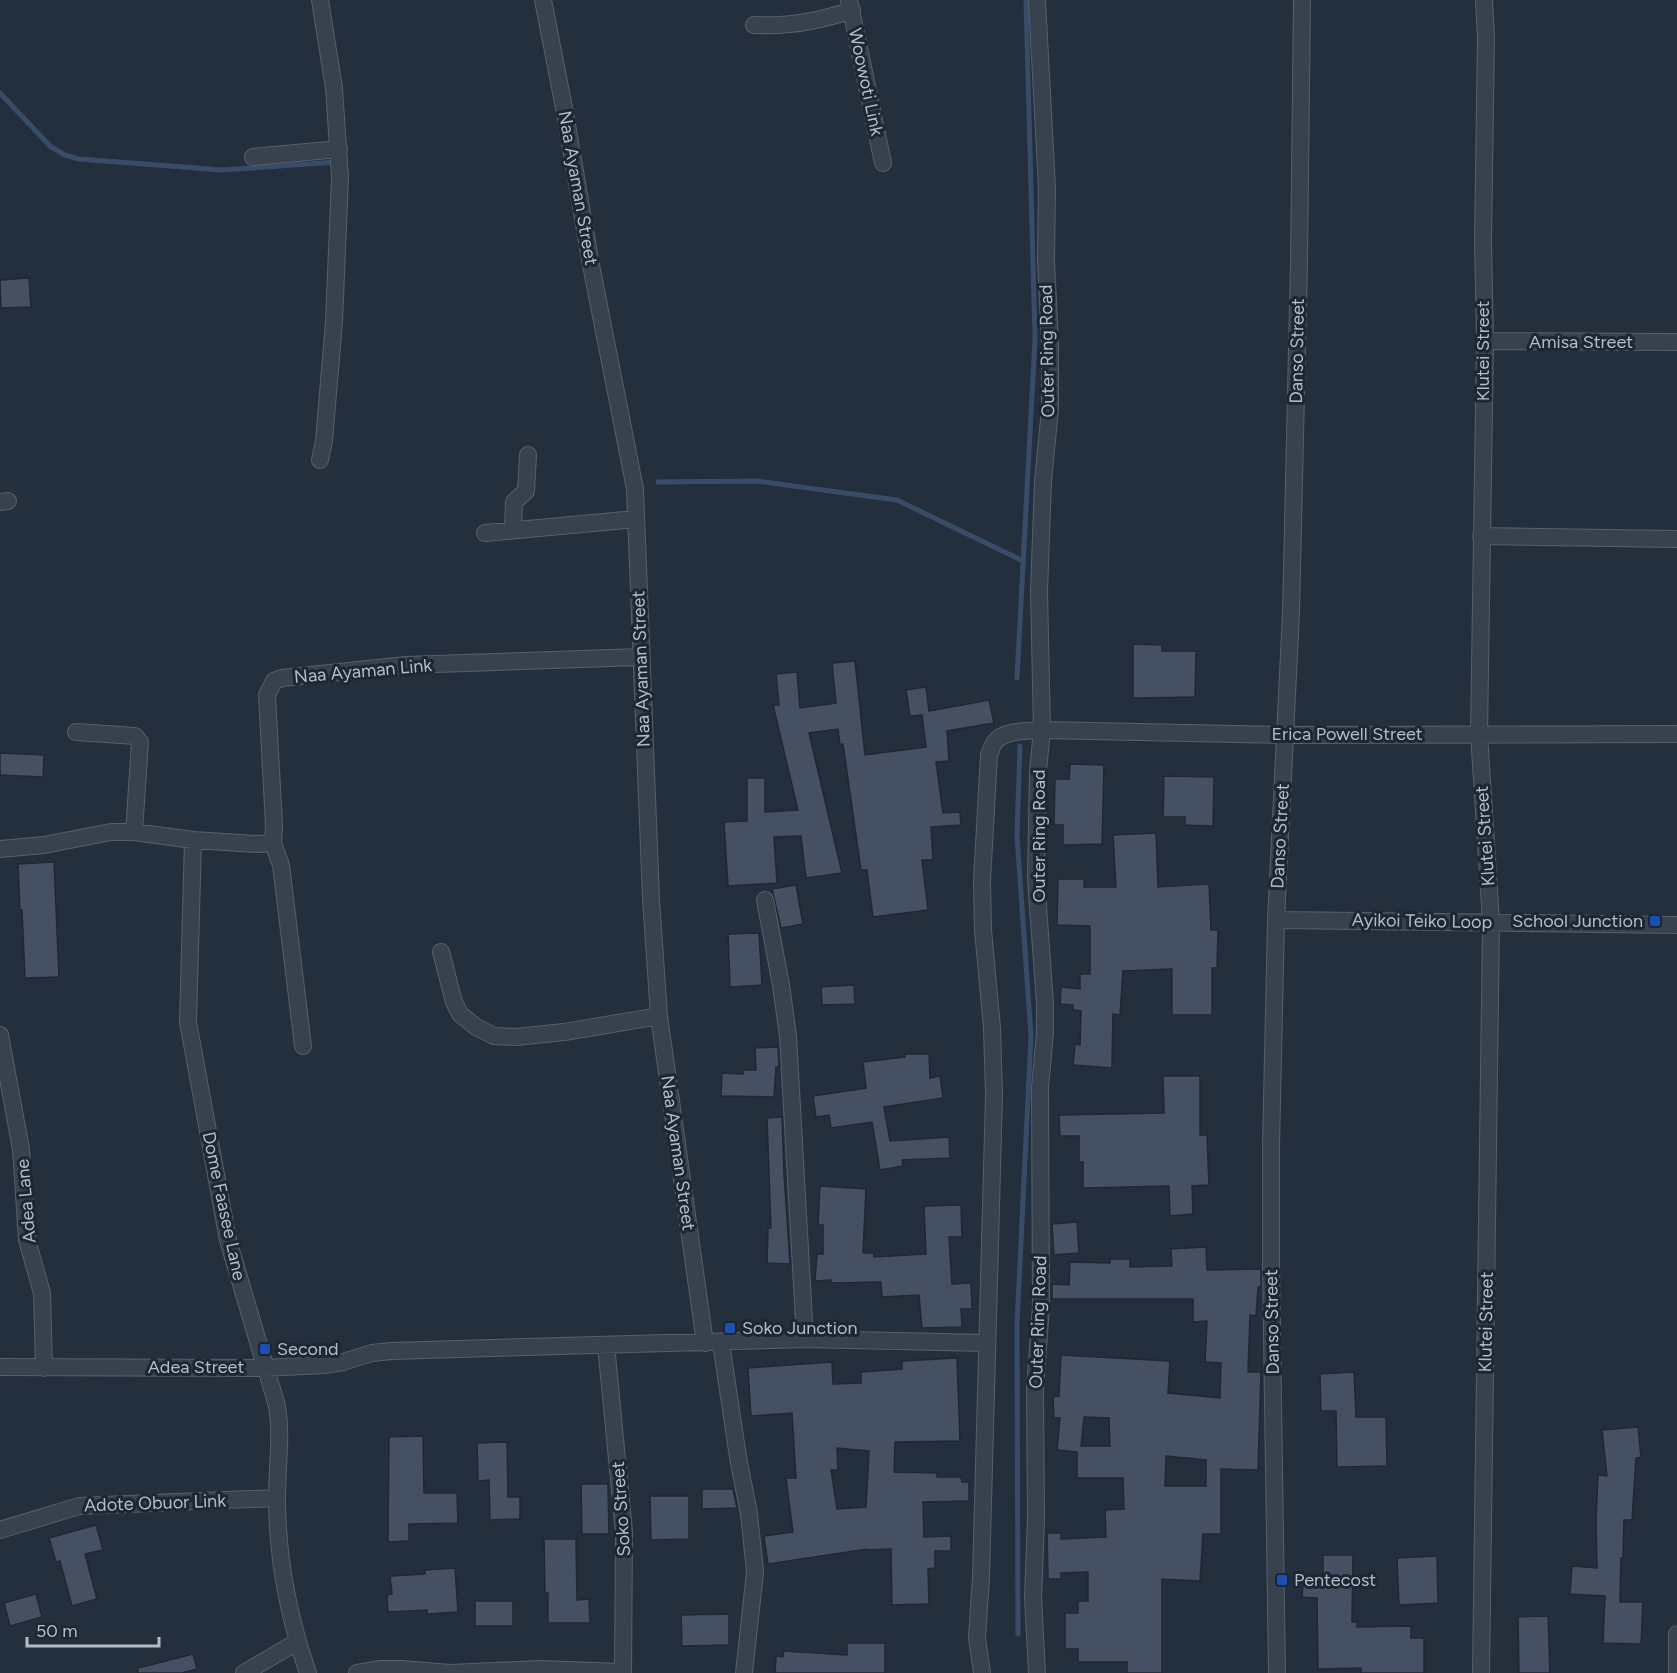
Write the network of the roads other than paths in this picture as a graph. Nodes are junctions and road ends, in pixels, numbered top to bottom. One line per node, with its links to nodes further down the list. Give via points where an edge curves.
1 (320, 0): 8 (street, via 334,88)
2 (543, 0): 15 (street, Naa Ayaman Street, via 633,471)
3 (1037, 0): 21 (street, Outer Ring Road, via 1050,344 1039,591)
4 (1302, 0): 25 (street, Danso Street)
5 (1484, 0): 11 (street, Klutei Street)
6 (850, 5): 7 (street, via 829,18); 10 (street, Woowoti Link)
7 (754, 25)
8 (339, 154): 9 (street); 14 (street, via 334,322)
9 (254, 157)
10 (883, 164)
11 (1485, 341): 12 (street, Amisa Street); 18 (street, Klutei Street)
12 (1677, 342)
13 (528, 455): 16 (street, via 526,491 514,502)
14 (320, 460)
15 (636, 519): 16 (street); 20 (street, Naa Ayaman Street)
16 (513, 530): 17 (street)
17 (485, 533)
18 (1481, 537): 19 (street); 23 (street, Klutei Street)
19 (1677, 539)
20 (640, 657): 28 (street, Naa Ayaman Link, via 406,665 274,681 267,695); 35 (street, Naa Ayaman Street)
21 (1042, 730): 25 (street, Erica Powell Street); 39 (street, Erica Powell Street, via 1004,736 995,741 989,755 982,881 994,1095); 56 (street, Outer Ring Road, via 1036,878 1045,1004 1040,1088 1041,1306 1035,1389 1033,1597)
22 (76, 732): 26 (street, via 135,736 140,742)
23 (1479, 734): 24 (street, Erica Powell Street); 25 (street, Erica Powell Street); 32 (street, Klutei Street)
24 (1677, 734)
25 (1286, 735): 31 (street, Danso Street)
26 (134, 832): 27 (street); 29 (street)
27 (193, 840): 28 (street); 44 (street, Dome Faasee Lane, via 188,1022 228,1240)
28 (273, 843): 37 (street, via 282,874)
29 (0, 849)
30 (765, 900): 38 (street, via 788,1036)
31 (1276, 920): 32 (street, Ayikoi Teiko Loop); 57 (street, Danso Street, via 1271,1266)
32 (1491, 922): 33 (street, Ayikoi Teiko Loop); 58 (street, Klutei Street)
33 (1677, 925)
34 (441, 952): 35 (street, via 460,1014 494,1036 564,1032)
35 (659, 1016): 40 (street, Naa Ayaman Street)
36 (0, 1035): 43 (street, Adea Lane, via 21,1149 27,1240 42,1293)
37 (303, 1046)
38 (805, 1339): 39 (street, Adea Street); 40 (street, Adea Street)
39 (986, 1342): 55 (street, via 977,1638)
40 (713, 1343): 41 (street, Adea Street); 54 (street, Naa Ayaman Street, via 738,1457 755,1572)
41 (606, 1345): 44 (street, Adea Street, via 391,1351 324,1365); 50 (street, Soko Street, via 624,1532)
42 (0, 1367): 43 (street, Adea Street)
43 (44, 1368): 44 (street, Adea Street)
44 (264, 1368): 45 (street, Dome Faasee Lane, via 280,1425)
45 (277, 1498): 46 (street, Adote Obuor Link, via 79,1506); 48 (street, Dome Faasee Lane, via 285,1583)
46 (0, 1530)
47 (1677, 1634): 49 (street)
48 (297, 1642): 51 (street); 52 (street, Dome Faasee Lane)
49 (1677, 1652): 59 (street)
50 (623, 1672): 53 (street, via 539,1669 450,1673 401,1669)
51 (244, 1673)
52 (308, 1673)
53 (357, 1673)
54 (744, 1673)
55 (982, 1673)
56 (1037, 1673)
57 (1277, 1673)
58 (1481, 1673)
59 (1677, 1673)

